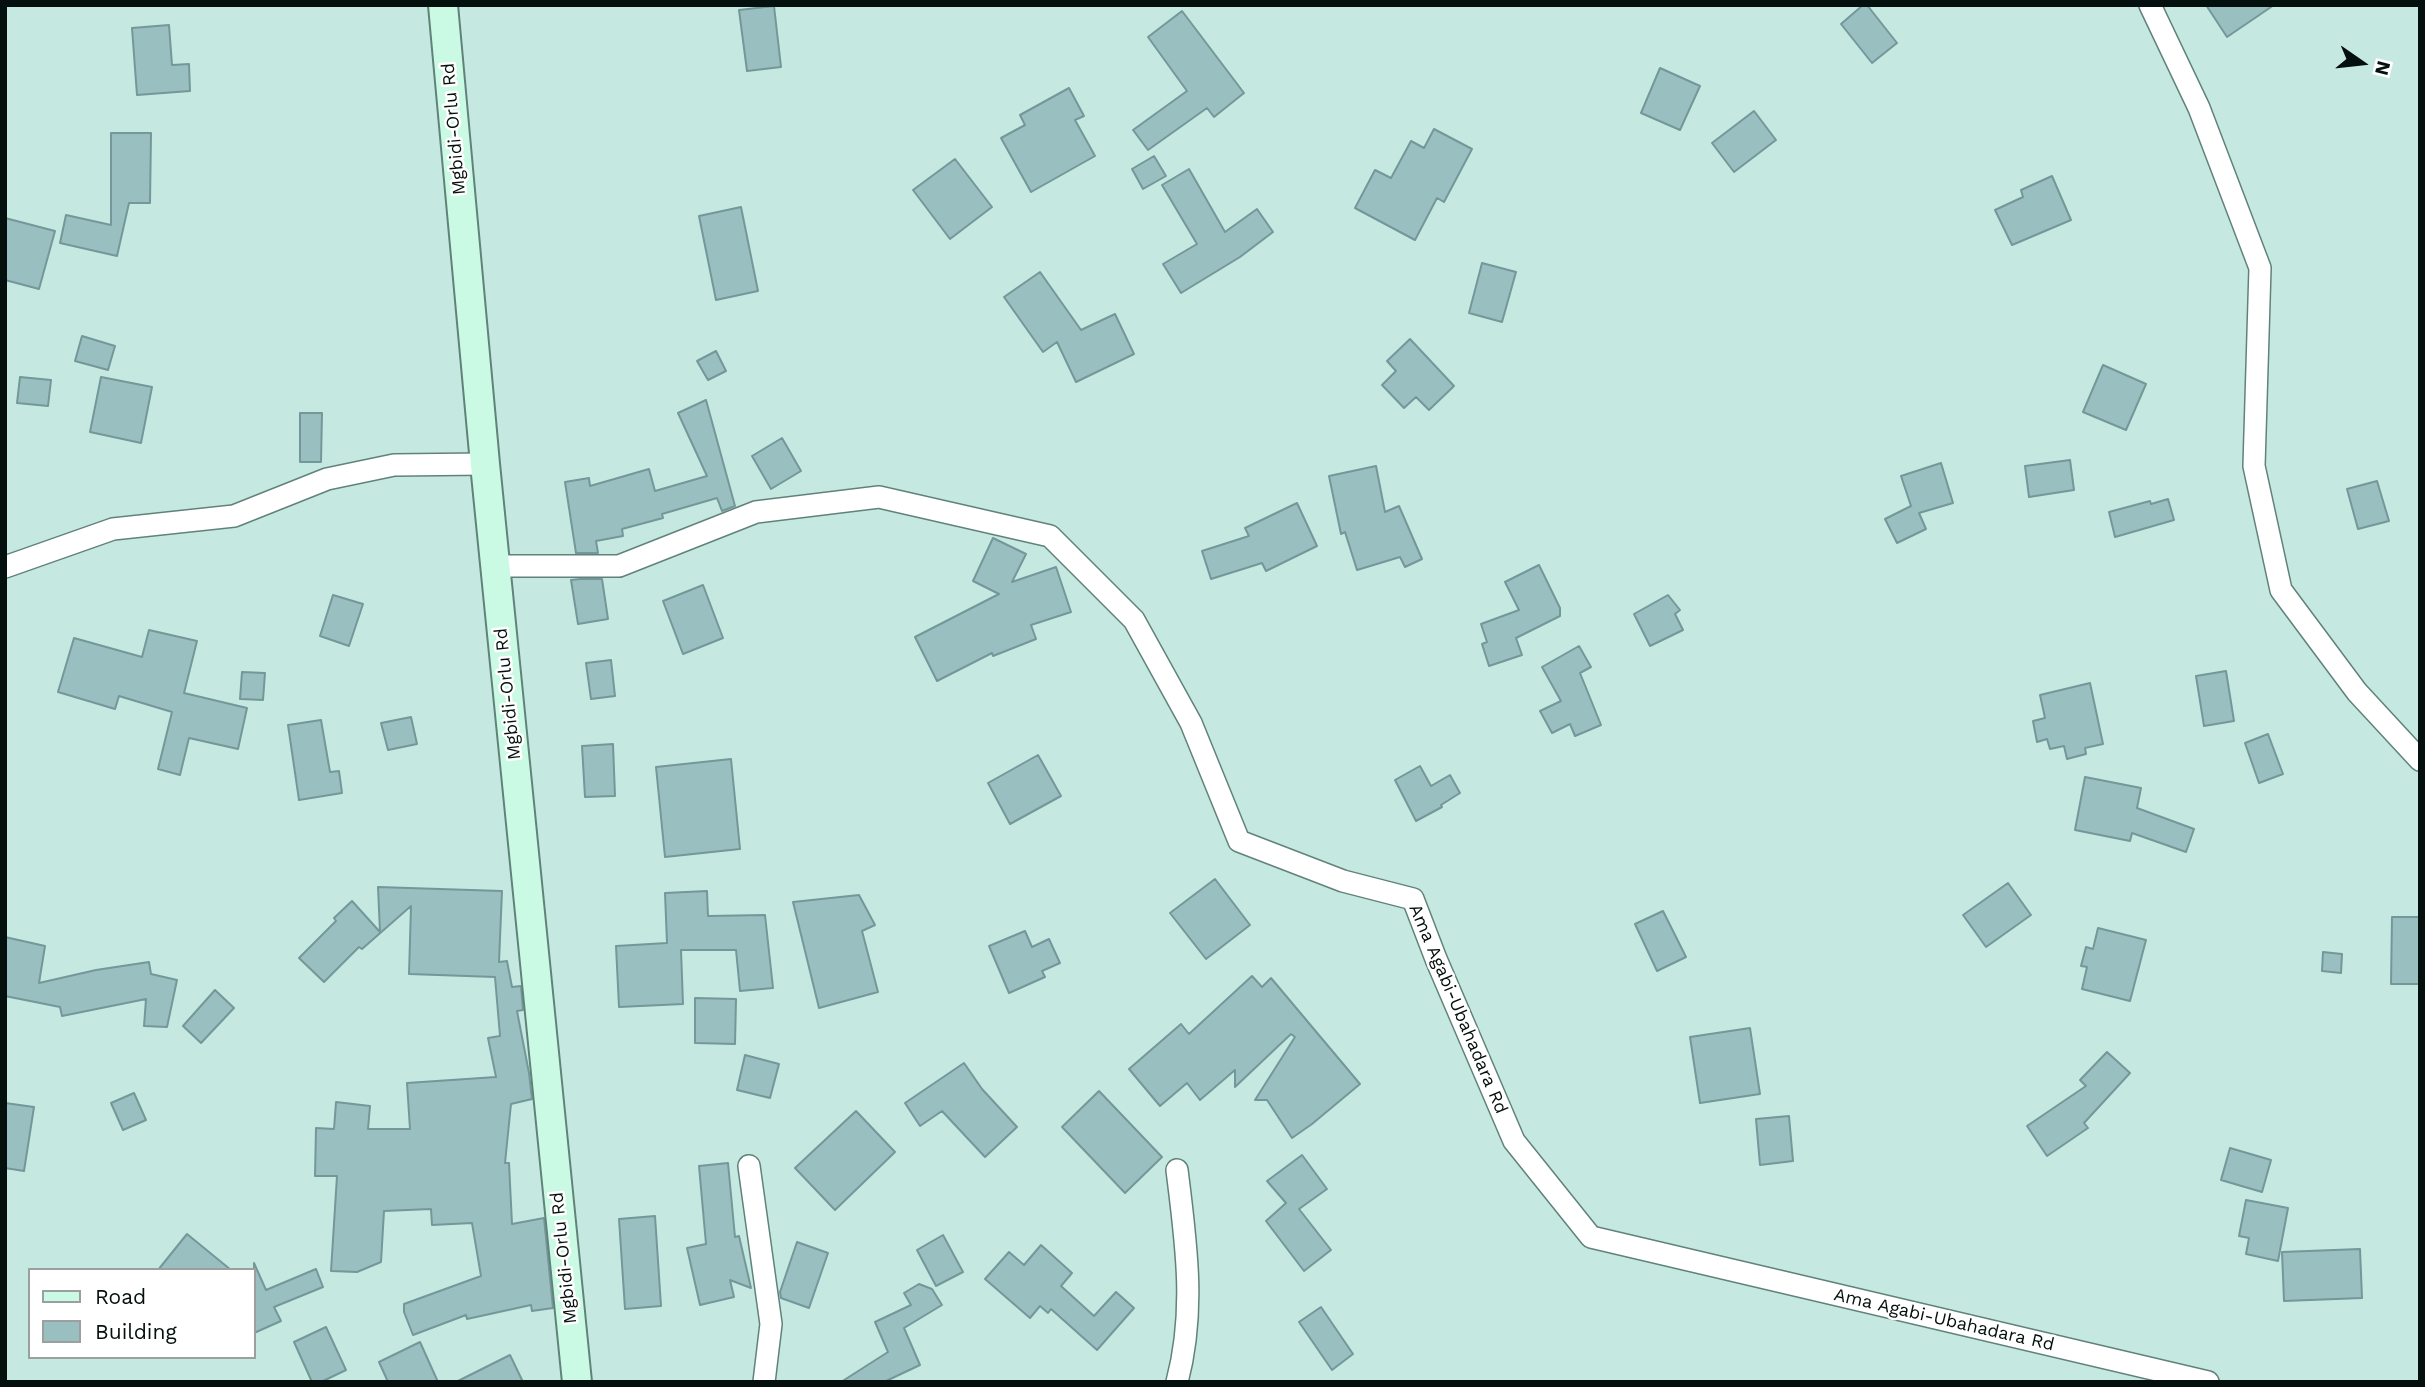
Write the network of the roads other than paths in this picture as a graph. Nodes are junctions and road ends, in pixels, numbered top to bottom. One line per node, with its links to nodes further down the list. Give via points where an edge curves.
1 (443, 5): 3 (main road, Mgbidi-Orlu Rd)
2 (2150, 5): 6 (street, via 2199,108 2260,268 2254,466 2281,590 2357,692)
3 (485, 464): 4 (main road, Mgbidi-Orlu Rd); 5 (street, via 394,465 327,479 234,516 113,529)
4 (495, 566): 9 (main road, Mgbidi-Orlu Rd); 12 (street, Ama Agabi-Ubahadara Rd, via 619,566 756,512 879,496 1050,536 1134,620 1191,723 1239,841 1343,881 1413,899 1514,1141 1591,1237)
5 (5, 567)
6 (2420, 760)
7 (749, 1167): 10 (street, via 771,1324)
8 (1177, 1170): 11 (street, via 1189,1302)
9 (577, 1382)
10 (764, 1382)
11 (1177, 1382)
12 (2208, 1382)

